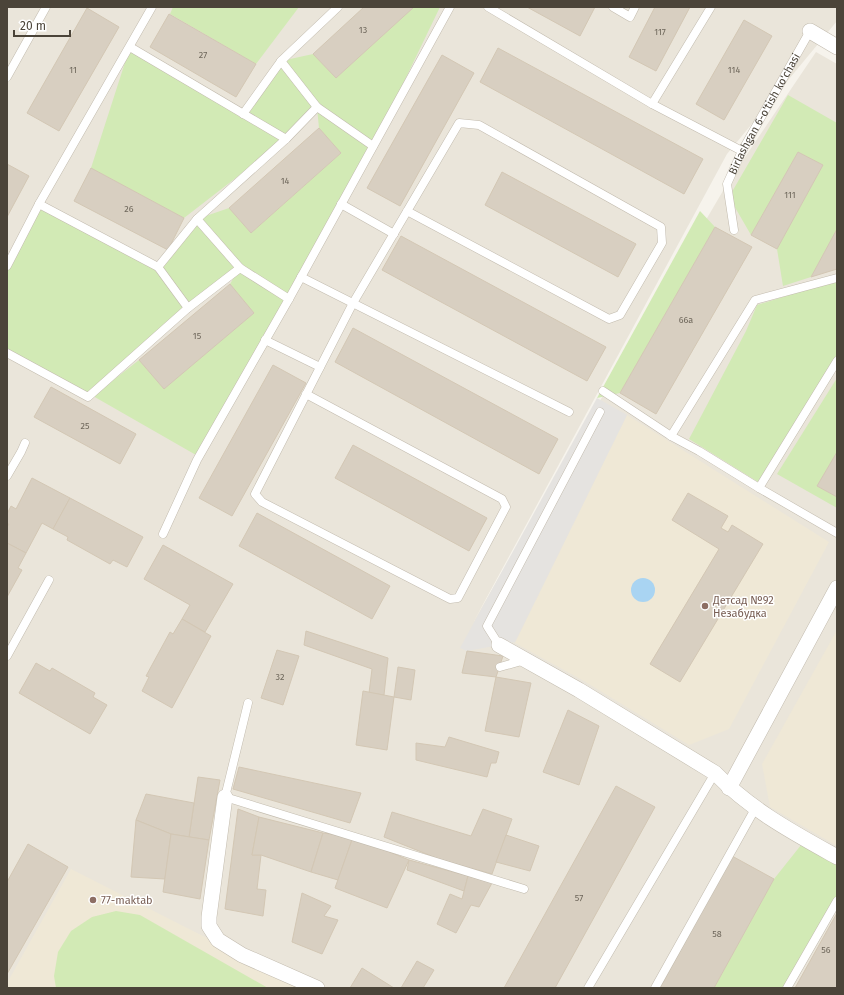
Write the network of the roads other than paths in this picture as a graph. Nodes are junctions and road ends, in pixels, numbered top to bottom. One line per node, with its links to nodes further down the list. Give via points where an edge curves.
1 (46, 7): 13 (lane)
2 (152, 7): 10 (lane)
3 (338, 7): 12 (lane)
4 (450, 7): 18 (lane)
5 (488, 7): 14 (lane)
6 (613, 7): 7 (lane, via 630,17)
7 (635, 7)
8 (711, 7): 14 (lane)
9 (810, 32): 11 (street, Birlashgan 6-o'tish ko'chasi); 19 (lane, Birlashgan 6-o'tish ko'chasi)
10 (130, 47): 16 (lane); 20 (lane)
11 (837, 47)
12 (280, 61): 15 (lane); 16 (lane)
13 (7, 77)
14 (652, 104): 19 (lane)
15 (317, 107): 17 (lane); 18 (lane)
16 (243, 114): 17 (lane)
17 (286, 139): 23 (lane)
18 (372, 146): 21 (lane)
19 (742, 151): 24 (lane, Birlashgan 6-o'tish ko'chasi, via 727,184)
20 (39, 204): 26 (lane); 27 (lane)
21 (341, 204): 25 (lane); 29 (lane)
22 (407, 211): 22 (lane, via 609,319 620,315 662,243 660,227 479,125 459,123); 25 (lane)
23 (197, 219): 27 (lane); 28 (lane)
24 (734, 230)
25 (394, 234): 32 (lane)
26 (7, 266)
27 (158, 267): 33 (lane)
28 (240, 268): 31 (lane); 33 (lane)
29 (301, 277): 31 (lane); 32 (lane)
30 (837, 278): 42 (lane, via 755,300)
31 (289, 299): 34 (lane)
32 (353, 303): 37 (lane); 40 (lane)
33 (188, 308): 35 (lane, via 88,397)
34 (265, 340): 37 (lane); 47 (lane, via 197,460)
35 (7, 353)
36 (837, 362): 45 (lane)
37 (320, 367): 39 (lane)
38 (603, 391): 42 (lane)
39 (306, 394): 39 (lane, via 502,499 506,508 458,598 450,599 262,502 255,494)
40 (569, 412)
41 (600, 412): 50 (lane, via 487,626)
42 (671, 436): 45 (lane)
43 (24, 443): 44 (lane)
44 (7, 476)
45 (758, 488): 46 (lane)
46 (837, 533)
47 (163, 534)
48 (49, 580): 51 (lane)
49 (837, 588): 56 (street)
50 (499, 645): 52 (street)
51 (7, 656)
52 (525, 660): 53 (lane); 55 (street, via 581,686)
53 (500, 666)
54 (248, 703): 57 (lane)
55 (715, 773): 56 (street); 63 (lane)
56 (729, 788): 58 (street)
57 (225, 797): 60 (lane); 62 (street, via 209,926 218,940 242,955)
58 (755, 809): 59 (street); 64 (lane)
59 (837, 857)
60 (524, 889)
61 (837, 901): 65 (lane)
62 (317, 988)
63 (588, 988)
64 (654, 988)
65 (787, 988)

